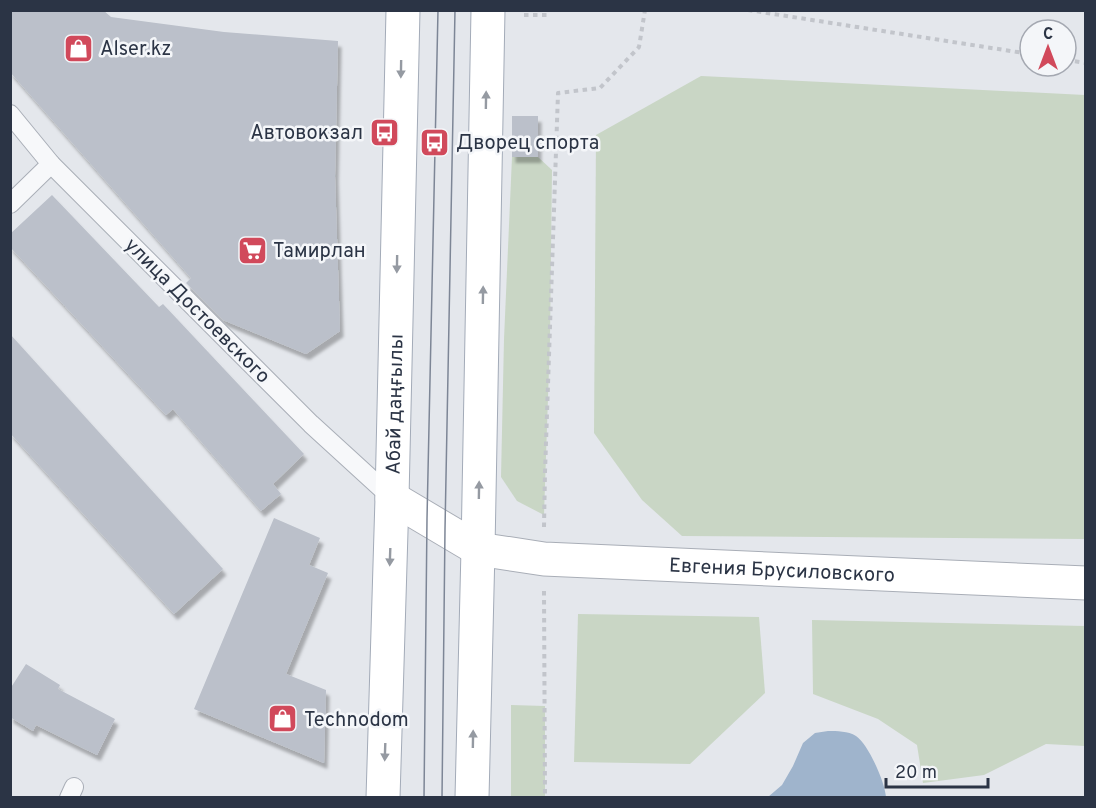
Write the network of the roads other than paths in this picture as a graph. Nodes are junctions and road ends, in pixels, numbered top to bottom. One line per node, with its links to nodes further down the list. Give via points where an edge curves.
1 (402, 10): 6 (main road, Абай даңғылы, one-way to 6)
2 (488, 10): 7 (main road, one-way to 2)
3 (10, 114): 4 (lane, улица Достоевского)
4 (51, 164): 5 (lane); 6 (lane, улица Достоевского, via 311,423)
5 (10, 204)
6 (392, 498): 7 (main road); 9 (main road, Абай даңғылы, one-way to 9)
7 (478, 549): 8 (main road, Евгения Брусиловского, via 544,559); 10 (main road, one-way to 7)
8 (1086, 583)
9 (383, 798)
10 (472, 798)

